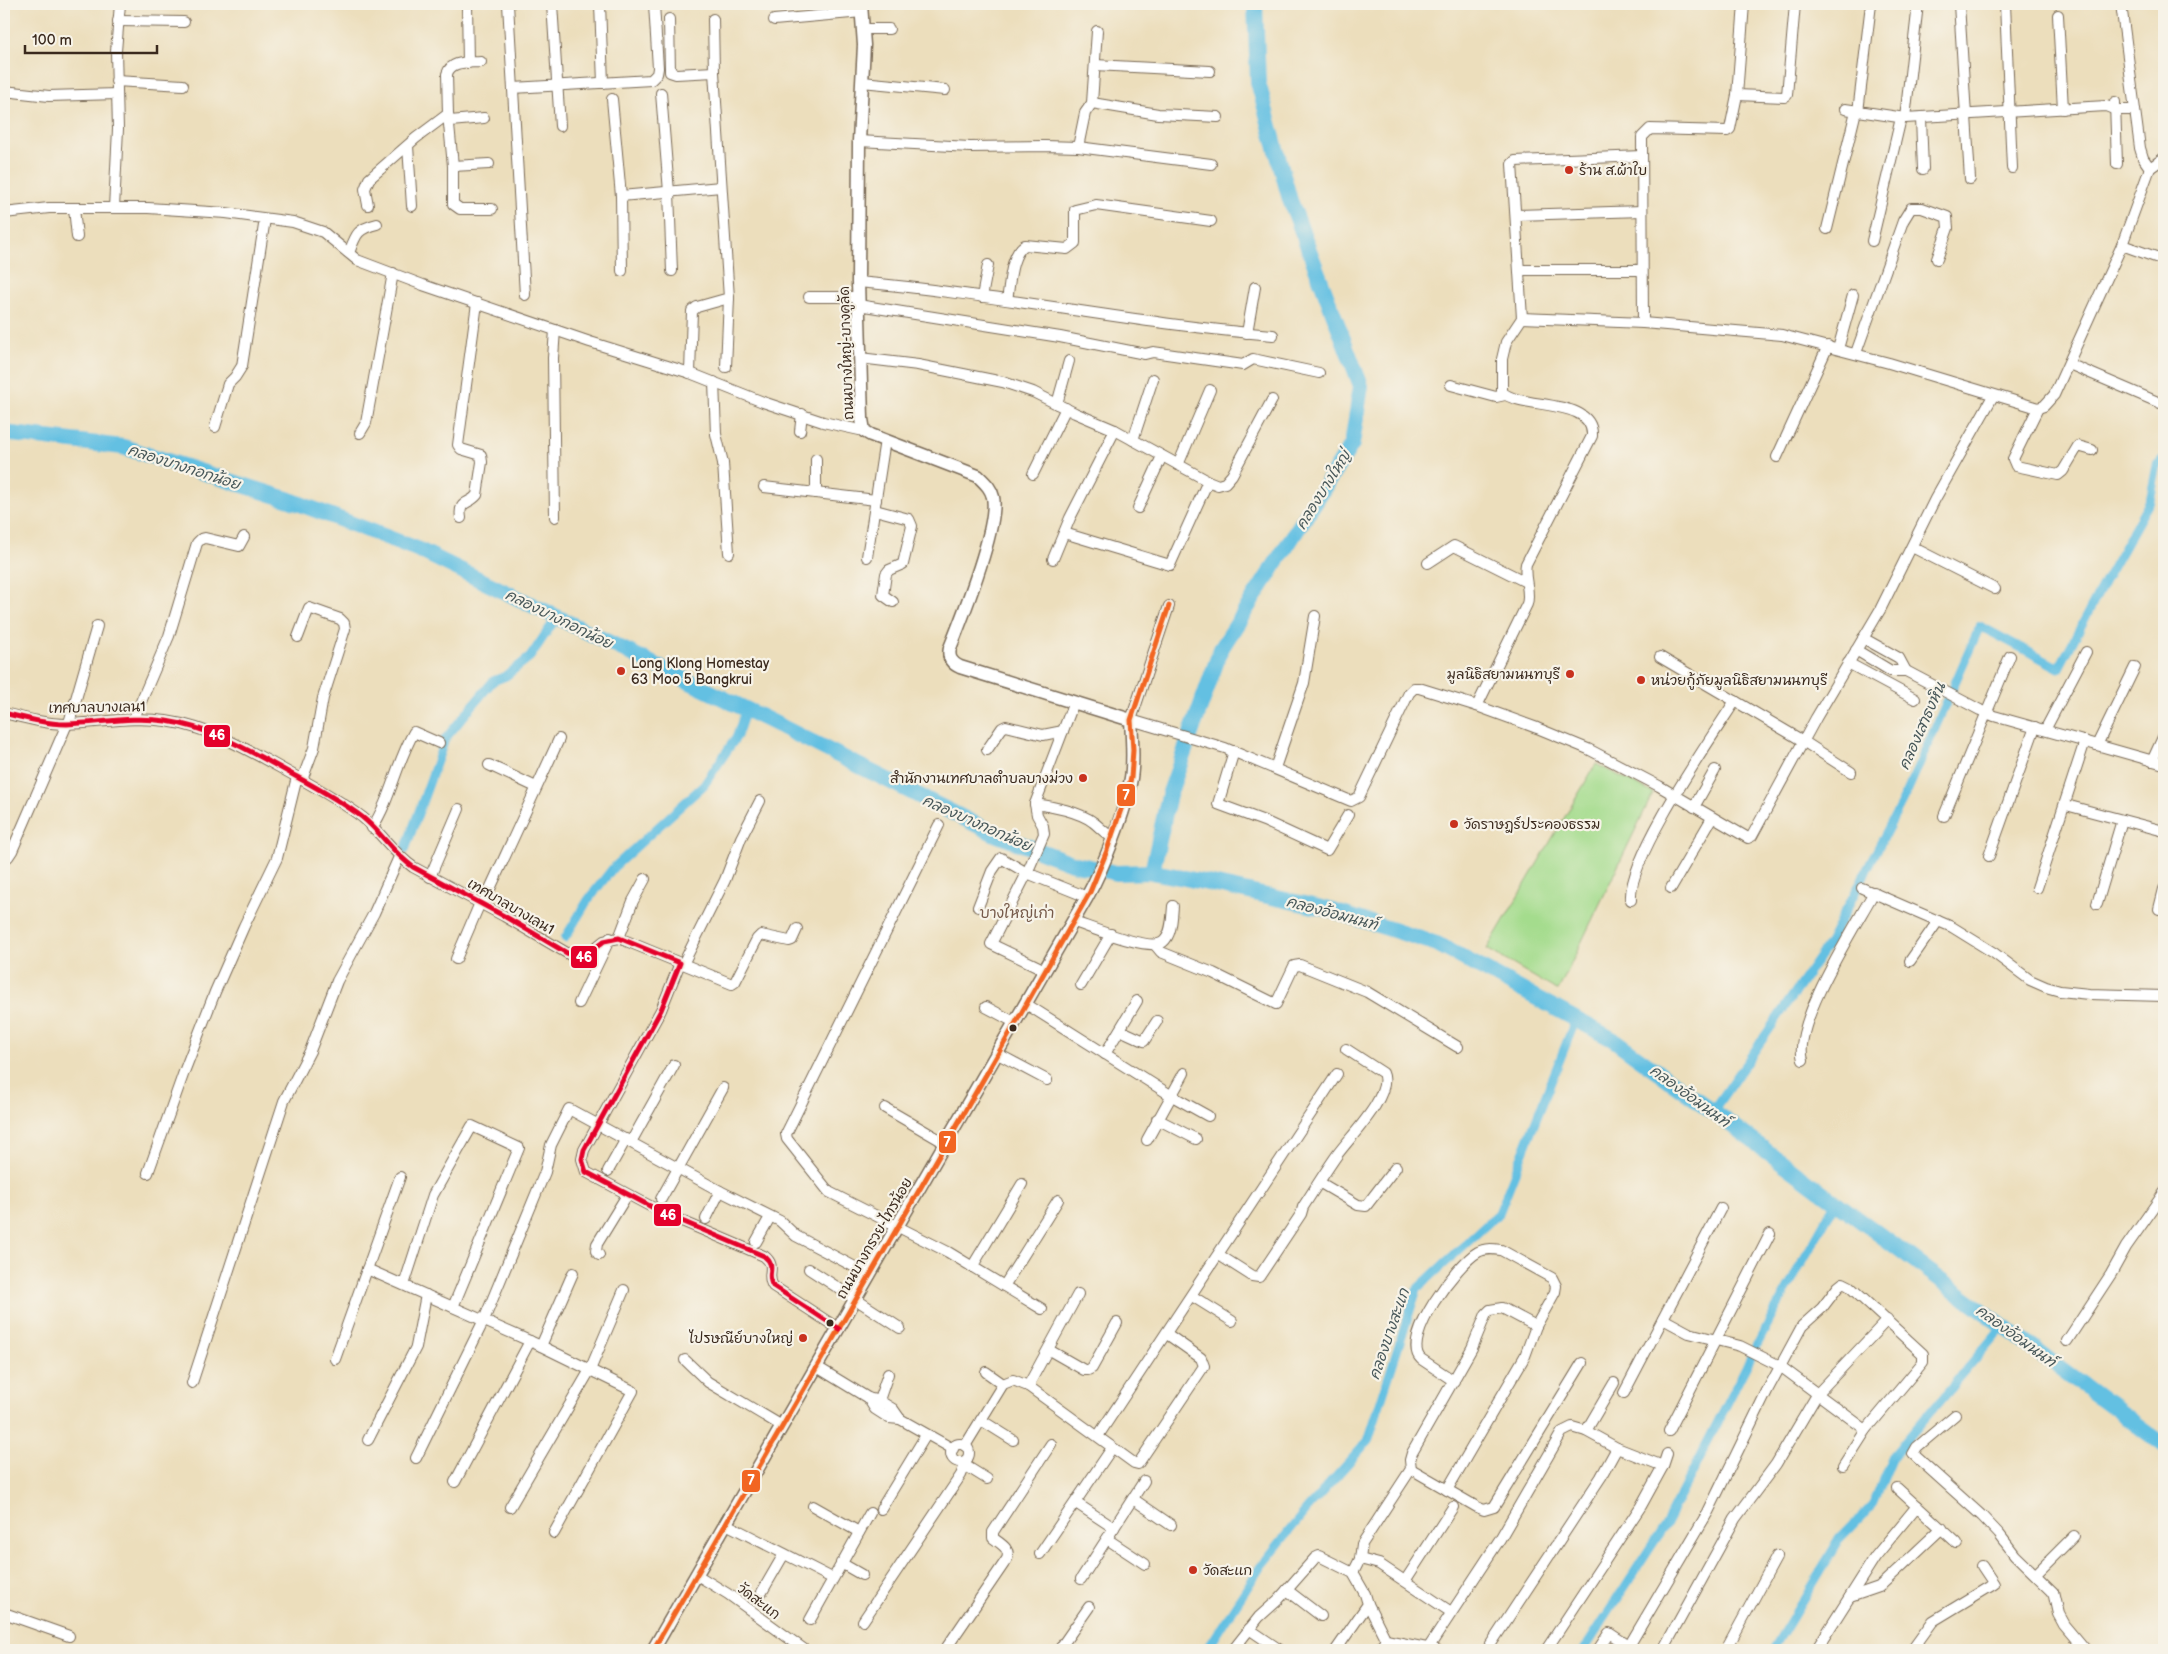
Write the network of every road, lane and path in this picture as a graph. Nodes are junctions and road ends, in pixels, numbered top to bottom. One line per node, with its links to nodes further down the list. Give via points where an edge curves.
1 (120, 4): 19 (street)
2 (467, 4): 25 (street)
3 (508, 4): 34 (street)
4 (552, 4): 33 (street)
5 (600, 4): 31 (street)
6 (654, 4): 31 (street, via 657,74 652,80)
7 (1744, 4): 39 (street)
8 (1795, 4): 39 (street, via 1787,95)
9 (1871, 4): 45 (street)
10 (1918, 4): 51 (street)
11 (1959, 4): 47 (street)
12 (2005, 4): 46 (street)
13 (2121, 4): 42 (street)
14 (862, 8): 18 (street); 21 (street, ถนนบางใหญ่-บางคูลัด)
15 (2058, 15): 44 (street)
16 (669, 19): 28 (street, via 670,72)
17 (713, 19): 28 (street)
18 (774, 20)
19 (118, 21): 20 (street); 29 (street)
20 (184, 22)
21 (864, 29): 22 (street); 30 (street, ถนนบางใหญ่-บางคูลัด)
22 (889, 29)
23 (1097, 31): 26 (street)
24 (481, 62): 25 (street)
25 (468, 63): 49 (street, via 453,64 446,74)
26 (1095, 65): 27 (street); 41 (street)
27 (1210, 71)
28 (714, 72): 67 (street)
29 (116, 81): 32 (street); 38 (street)
30 (862, 82): 35 (street); 54 (street, ถนนบางใหญ่-บางคูลัด)
31 (602, 83): 33 (street)
32 (183, 85)
33 (557, 86): 34 (street); 53 (street)
34 (513, 88): 96 (street)
35 (945, 90)
36 (4, 92): 38 (street, via 49,96)
37 (661, 93): 68 (street)
38 (117, 94): 73 (street)
39 (1736, 95): 57 (street, via 1732,124 1727,131 1650,129 1642,137)
40 (612, 99): 69 (street)
41 (1092, 103): 48 (street, via 1158,114); 56 (street, via 1085,114)
42 (2134, 104): 43 (street); 64 (street, via 2140,148)
43 (2112, 106): 44 (street); 61 (street)
44 (2063, 109): 46 (street)
45 (1853, 111): 51 (street); 81 (street)
46 (2010, 112): 47 (street); 63 (street)
47 (1965, 114): 52 (street); 66 (street)
48 (1218, 117)
49 (449, 118): 50 (street); 55 (street, via 430,126); 62 (street)
50 (484, 118)
51 (1903, 118): 52 (street); 83 (street)
52 (1921, 118): 65 (street)
53 (560, 126)
54 (859, 141): 56 (street); 94 (street, ถนนบางใหญ่-บางคูลัด)
55 (408, 146): 70 (street, via 366,184); 71 (street)
56 (1078, 148): 60 (street)
57 (1642, 156): 75 (street); 77 (street, via 1515,161 1512,164)
58 (2164, 158): 64 (street)
59 (489, 164): 62 (street)
60 (1211, 164)
61 (2117, 164)
62 (453, 166): 74 (street, via 454,206 460,209)
63 (2012, 168)
64 (2150, 168): 84 (street)
65 (1923, 169)
66 (1970, 179)
67 (721, 187): 68 (street); 100 (street)
68 (669, 192): 69 (street); 92 (street)
69 (621, 196): 91 (street)
70 (368, 205)
71 (412, 206)
72 (74, 208): 73 (street); 76 (street); 82 (street)
73 (114, 208): 78 (street, via 191,210)
74 (492, 208)
75 (1642, 211): 77 (street); 90 (street)
76 (4, 212)
77 (1516, 215): 89 (street)
78 (265, 219): 85 (street, via 293,222 323,232); 129 (street, via 242,366 228,384)
79 (1211, 221): 101 (street, via 1096,204 1079,208 1075,210 1075,243 1072,247 1025,245 1021,248)
80 (377, 224): 85 (street, via 363,228 357,234)
81 (1827, 229)
82 (77, 237)
83 (1872, 241)
84 (2122, 246): 87 (street); 114 (street)
85 (349, 253): 93 (street, via 357,260)
86 (1937, 259): 111 (street, via 1948,228 1947,217 1922,208 1911,208 1902,222)
87 (2164, 260)
88 (988, 264): 99 (street)
89 (1520, 270): 90 (street); 104 (street)
90 (1642, 270): 105 (street)
91 (622, 271)
92 (672, 271)
93 (393, 273): 103 (street); 133 (street, via 366,423)
94 (858, 282): 99 (street); 102 (street, ถนนบางใหญ่-บางคูลัด)
95 (1255, 286): 107 (street)
96 (525, 295)
97 (1853, 295): 110 (street)
98 (809, 297): 102 (street)
99 (982, 297): 101 (street)
100 (729, 298): 115 (street); 116 (street, via 692,311)
101 (1007, 300): 107 (street)
102 (858, 301): 112 (street, ถนนบางใหญ่-บางคูลัด); 117 (street, via 1145,354 1153,352 1243,365 1253,359)
103 (477, 303): 106 (street); 148 (street, via 458,444 461,449 481,455 482,462 477,495 463,504)
104 (1522, 318): 105 (street); 122 (street, via 1506,342 1502,359 1502,392)
105 (1643, 323): 109 (street, via 1782,335)
106 (556, 330): 116 (street); 147 (street)
107 (1247, 333): 108 (street)
108 (1273, 335)
109 (1828, 346): 110 (street); 138 (street)
110 (1838, 349): 111 (street)
111 (1856, 353): 123 (street)
112 (860, 358): 126 (street, via 918,365 1003,382); 132 (street, ถนนบางใหญ่-บางคูลัด)
113 (1069, 361): 126 (street)
114 (2069, 364): 125 (street); 127 (street, via 2054,396)
115 (726, 368)
116 (690, 373): 119 (street)
117 (1319, 373)
118 (1153, 379): 135 (street)
119 (714, 382): 128 (street); 152 (street, via 716,434 723,463)
120 (1452, 385): 122 (street, via 1496,396)
121 (1210, 390): 140 (street)
122 (1505, 395): 156 (street, via 1570,410 1588,421 1592,428 1592,436 1526,564)
123 (1993, 396): 127 (street); 151 (street, via 1952,466)
124 (1272, 400): 142 (street, via 1232,475 1225,483)
125 (2160, 403)
126 (1061, 406): 130 (street); 141 (street)
127 (2038, 408): 136 (street, via 2013,459 2016,466 2058,475 2078,446)
128 (802, 414): 131 (street); 132 (street)
129 (215, 427)
130 (1115, 430): 135 (street); 149 (street)
131 (800, 431)
132 (864, 431): 134 (street, ถนนบางใหญ่-บางคูลัด)
133 (360, 433)
134 (885, 440): 145 (street); 175 (street, ถนนบางใหญ่-บางคูลัด, via 978,476 990,488 994,499 991,528 950,648 952,661 960,667)
135 (1133, 440): 137 (street)
136 (2092, 450)
137 (1162, 456): 140 (street); 146 (street)
138 (1777, 457)
139 (816, 459): 144 (street)
140 (1178, 465): 142 (street)
141 (1033, 474)
142 (1208, 481): 149 (street, via 1168,566)
143 (764, 487): 144 (street)
144 (816, 493): 145 (street)
145 (876, 505): 153 (street); 158 (street, via 909,519 912,526 903,564 886,574 883,595)
146 (1138, 508)
147 (555, 517)
148 (461, 518)
149 (1064, 533): 154 (street)
150 (244, 537): 179 (street, via 239,546 206,538 197,544 169,636)
151 (1912, 547): 157 (street); 165 (street)
152 (729, 553)
153 (867, 557)
154 (1053, 559)
155 (1428, 563): 156 (street, via 1454,546)
156 (1526, 582): 176 (street, via 1527,604)
157 (1995, 589)
158 (893, 602)
159 (1169, 606): 180 (street)
160 (1315, 616): 195 (street, via 1304,683)
161 (97, 626): 181 (street)
162 (4, 627): 163 (street)
163 (4, 636)
164 (298, 636): 198 (street, via 309,608 344,623 314,748)
165 (1863, 638): 166 (street); 172 (street, via 1898,658)
166 (1856, 650): 170 (street); 172 (street, via 1891,671)
167 (2086, 652): 182 (street)
168 (2010, 656): 177 (street)
169 (1660, 657): 174 (street)
170 (1848, 663): 173 (street); 186 (street)
171 (2135, 667): 189 (street)
172 (1906, 671): 177 (street)
173 (1916, 700)
174 (1735, 701): 186 (street); 200 (street)
175 (1074, 702): 180 (street, ถนนบางใหญ่-บางคูลัด); 183 (street)
176 (1477, 706): 195 (street, via 1419,688 1412,690 1355,800 1345,800); 200 (street, via 1588,749)
177 (1985, 712): 182 (street); 207 (street)
178 (4, 713): 181 (street, เทศบาลบางเลน1)
179 (134, 718): 181 (street, เทศบาลบางเลน1); 198 (street, เทศบาลบางเลน1, via 189,725 245,748)
180 (1131, 720): 191 (street); 213 (street, via 1131,778)
181 (68, 724): 215 (street, via 12,851)
182 (2040, 729): 187 (street); 214 (street)
183 (1063, 731): 190 (street, via 1043,735 1006,726); 202 (street)
184 (2164, 735): 192 (street)
185 (559, 739): 199 (street)
186 (1803, 741): 197 (street); 208 (street, via 1750,837 1744,838)
187 (2085, 742): 189 (street); 203 (street)
188 (438, 743): 211 (street, via 414,732)
189 (2097, 745): 192 (street)
190 (987, 750)
191 (1234, 751): 195 (street); 206 (street, via 1218,804 1327,850)
192 (2152, 761): 193 (street)
193 (2164, 764)
194 (490, 765): 199 (street)
195 (1275, 768)
196 (1715, 770): 204 (street)
197 (1851, 772)
198 (300, 779): 211 (street, เทศบาลบางเลน1, via 363,818); 274 (street, via 278,858 215,992)
199 (536, 787): 227 (street)
200 (1676, 795): 204 (street); 226 (street, via 1651,838 1632,883)
201 (760, 801): 240 (street, via 725,880)
202 (1035, 804): 213 (street, via 1084,817); 217 (street, via 1044,834)
203 (2066, 805): 209 (street); 222 (street)
204 (1694, 807): 208 (street)
205 (458, 810): 218 (street)
206 (1348, 815)
207 (1944, 816)
208 (1712, 818): 220 (street)
209 (2122, 820): 212 (street); 228 (street)
210 (940, 825): 287 (street, via 786,1134 787,1140 829,1192)
211 (372, 828): 216 (street, เทศบาลบางเลน1)
212 (2164, 831)
213 (1112, 837): 225 (street)
214 (1988, 856)
215 (4, 858)
216 (400, 858): 218 (street, เทศบาลบางเลน1); 329 (street, via 337,981 310,1051 284,1102)
217 (1029, 869): 225 (street); 230 (street, via 1001,858 992,871); 241 (street, via 991,944)
218 (430, 877): 227 (street, เทศบาลบางเลน1)
219 (645, 879): 236 (street)
220 (1671, 888)
221 (1862, 888): 224 (street)
222 (2037, 888)
223 (2164, 889): 231 (street)
224 (1874, 892): 232 (street); 255 (street, via 1814,1002 1802,1040)
225 (1089, 894): 233 (street, ถนนบางกรวย-ไทรน้อย)
226 (1631, 900)
227 (482, 904): 236 (street, เทศบาลบางเลน1, via 579,958 586,957 604,941); 238 (street)
228 (2097, 904)
229 (1173, 906): 237 (street, via 1170,932 1164,942)
230 (978, 907)
231 (2159, 909)
232 (1938, 921): 239 (street); 243 (street, via 2046,987 2089,994)
233 (1074, 922): 235 (street); 241 (street, ถนนบางกรวย-ไทรน้อย)
234 (797, 929): 240 (street, via 789,941 761,935 732,984)
235 (1111, 934): 237 (street); 242 (street)
236 (614, 938): 240 (street); 245 (street)
237 (1156, 946): 251 (street, via 1160,952 1213,973 1274,1004 1294,966 1300,965 1366,992)
238 (456, 959)
239 (1910, 961)
240 (680, 963): 265 (street, via 660,1010)
241 (1045, 970): 246 (street, ถนนบางกรวย-ไทรน้อย)
242 (1081, 985)
243 (2164, 996)
244 (1137, 1001): 250 (street)
245 (579, 1003)
246 (1026, 1004): 249 (street, ถนนบางกรวย-ไทรน้อย); 254 (street)
247 (986, 1007): 249 (street)
248 (1158, 1021): 250 (street, via 1144,1041)
249 (1016, 1023): 253 (street, ถนนบางกรวย-ไทรน้อย)
250 (1120, 1030): 254 (street)
251 (1458, 1047)
252 (1346, 1049): 268 (street, via 1383,1073 1385,1078 1383,1090)
253 (998, 1054): 259 (street); 270 (street, ถนนบางกรวย-ไทรน้อย)
254 (1105, 1054): 261 (street)
255 (1803, 1060)
256 (674, 1065): 269 (street)
257 (1184, 1074): 261 (street)
258 (1337, 1074): 290 (street)
259 (1047, 1080)
260 (723, 1088): 271 (street)
261 (1172, 1096): 263 (street); 264 (street)
262 (885, 1108): 270 (street)
263 (1208, 1116)
264 (1157, 1119): 266 (street); 267 (street)
265 (598, 1124): 269 (street); 280 (street, via 584,1150 583,1165 586,1172); 307 (street, via 569,1109 551,1145 545,1172)
266 (1196, 1139)
267 (1147, 1140)
268 (1350, 1140): 277 (street, via 1348,1150); 284 (street, via 1337,1155)
269 (629, 1141): 271 (street); 273 (street)
270 (946, 1144): 287 (street, ถนนบางกรวย-ไทรน้อย)
271 (678, 1167): 278 (street); 281 (street)
272 (1396, 1167): 277 (street, via 1366,1206 1358,1205)
273 (608, 1171)
274 (148, 1173)
275 (400, 1178): 293 (street)
276 (1022, 1184): 292 (street)
277 (1324, 1185): 284 (street)
278 (720, 1191): 285 (street); 286 (street)
279 (2164, 1193): 317 (street)
280 (627, 1194): 291 (street, via 597,1244); 313 (street, via 764,1256 772,1266 770,1282 773,1286)
281 (660, 1199)
282 (1058, 1200): 298 (street)
283 (1721, 1208): 306 (street)
284 (1301, 1214): 290 (street, via 1259,1277)
285 (770, 1216): 289 (street); 296 (street, via 796,1236)
286 (706, 1219)
287 (898, 1226): 292 (street); 296 (street, ถนนบางกรวย-ไทรน้อย)
288 (1770, 1234): 315 (street)
289 (756, 1242)
290 (1219, 1255): 302 (street)
291 (599, 1256)
292 (972, 1267): 298 (street)
293 (367, 1269): 297 (street); 320 (street)
294 (809, 1270): 303 (street)
295 (573, 1273): 318 (street)
296 (870, 1275): 303 (street, ถนนบางกรวย-ไทรน้อย)
297 (404, 1285): 301 (street); 304 (street, via 433,1195 472,1126 518,1148)
298 (1004, 1286): 305 (street)
299 (624, 1290): 325 (street)
300 (1078, 1294): 319 (street)
301 (426, 1295): 304 (street); 344 (street, via 416,1347)
302 (1192, 1296): 309 (street); 314 (street)
303 (855, 1300): 312 (street); 313 (street, ถนนบางกรวย-ไทรน้อย)
304 (453, 1306): 307 (street)
305 (1042, 1309)
306 (1664, 1319): 315 (street, via 1680,1329); 333 (street)
307 (484, 1320): 316 (street); 352 (street)
308 (1887, 1320): 324 (street, via 1843,1283 1802,1326); 334 (street); 339 (street, via 1923,1354 1923,1362)
309 (1232, 1321)
310 (1117, 1323): 319 (street, via 1088,1370)
311 (1536, 1326): 328 (street, via 1502,1308 1490,1310); 328 (street, via 1555,1292 1554,1281 1501,1250 1478,1251 1451,1277 1422,1326 1416,1344 1417,1356); 361 (street, via 1525,1356)
312 (900, 1328)
313 (839, 1329): 323 (street, ถนนบางกรวย-ไทรน้อย)
314 (1167, 1334): 343 (street); 348 (street, via 1201,1358 1204,1366 1141,1462 1134,1463)
315 (1716, 1338): 324 (street); 341 (street)
316 (530, 1341): 318 (street); 359 (street)
317 (2066, 1341)
318 (541, 1346): 325 (street)
319 (1049, 1350): 332 (street)
320 (335, 1359)
321 (685, 1360): 338 (street, via 708,1382)
322 (1582, 1363): 361 (street, via 1494,1507 1484,1510)
323 (817, 1366): 335 (street); 338 (street, ถนนบางกรวย-ไทรน้อย)
324 (1780, 1366): 334 (street); 406 (street, via 1708,1512)
325 (590, 1370): 366 (street); 375 (street, via 633,1391)
326 (986, 1372): 331 (street)
327 (888, 1374): 335 (street)
328 (1454, 1381): 356 (street, via 1412,1453)
329 (192, 1383)
330 (1614, 1383): 340 (street)
331 (1003, 1384): 332 (street, via 1012,1380); 337 (street)
332 (1028, 1386): 343 (street)
333 (1624, 1393)
334 (1818, 1393): 339 (street); 419 (street, via 1776,1464 1735,1519)
335 (878, 1405): 342 (street, via 893,1409 900,1419)
336 (1955, 1414): 387 (street, via 1916,1447 1913,1454 1982,1516 2015,1556)
337 (981, 1420): 345 (street); 347 (street)
338 (782, 1426): 370 (street, ถนนบางกรวย-ไทรน้อย)
339 (1866, 1430): 355 (street)
340 (1586, 1431): 349 (street); 398 (street, via 1572,1427 1562,1432 1500,1539)
341 (1669, 1432)
342 (926, 1435): 350 (street); 368 (street)
343 (1098, 1436): 348 (street)
344 (368, 1440)
345 (1013, 1440)
346 (1051, 1444): 410 (street, via 993,1532 994,1538 1009,1554)
347 (965, 1446): 350 (street, via 958,1444); 353 (street, via 969,1451)
348 (1112, 1448): 363 (street)
349 (1617, 1448): 354 (street); 416 (street)
350 (953, 1449): 353 (street, via 952,1456 956,1462)
351 (1667, 1454): 354 (street)
352 (416, 1458)
353 (966, 1463): 357 (street); 402 (street)
354 (1663, 1466): 417 (street, via 1641,1506)
355 (1843, 1466)
356 (1411, 1469): 361 (street); 382 (street, via 1362,1544)
357 (987, 1479)
358 (1144, 1481): 362 (street)
359 (455, 1482)
360 (1897, 1488): 365 (street)
361 (1447, 1490)
362 (1133, 1499): 371 (street); 372 (street)
363 (1076, 1503): 372 (street); 380 (street)
364 (813, 1506): 374 (street)
365 (1917, 1506): 373 (street); 395 (street, via 1875,1557)
366 (510, 1507)
367 (1453, 1507): 392 (street)
368 (881, 1509)
369 (870, 1513): 374 (street)
370 (726, 1524): 379 (street); 388 (street, ถนนบางกรวย-ไทรน้อย)
371 (1171, 1525)
372 (1114, 1528): 377 (street)
373 (1942, 1528): 378 (street); 395 (street, via 1879,1587)
374 (859, 1532): 383 (street)
375 (554, 1533)
376 (2074, 1536): 387 (street)
377 (1107, 1539): 384 (street); 391 (street)
378 (1957, 1542)
379 (784, 1554): 390 (street); 394 (street)
380 (1040, 1554)
381 (1777, 1556): 420 (street)
382 (1360, 1559): 386 (street); 392 (street, via 1378,1564)
383 (841, 1563): 389 (street); 390 (street)
384 (1145, 1564)
385 (1982, 1566): 422 (street, via 1994,1584 1933,1621)
386 (1353, 1573): 393 (street, via 1319,1556); 396 (street)
387 (2036, 1574): 423 (street, via 2053,1592 2064,1625)
388 (697, 1575): 408 (street, ถนนบางกรวย-ไทรน้อย); 409 (street, วัดสะแก)
389 (862, 1575)
390 (832, 1578): 401 (street)
391 (1081, 1579)
392 (1405, 1581): 398 (street)
393 (1287, 1590): 400 (street); 403 (street)
394 (762, 1592)
395 (1850, 1597): 421 (street)
396 (1368, 1604): 405 (street); 414 (street)
397 (1089, 1607): 411 (street)
398 (1450, 1612): 407 (street)
399 (4, 1613): 404 (street)
400 (1321, 1616)
401 (810, 1620)
402 (863, 1621)
403 (1249, 1629): 412 (street); 413 (street)
404 (70, 1636)
405 (1386, 1640): 407 (street); 415 (street)
406 (1632, 1648): 418 (street, via 1609,1633)
407 (1430, 1649)
408 (652, 1650)
409 (805, 1650)
410 (945, 1650)
411 (1059, 1650)
412 (1233, 1650)
413 (1280, 1650)
414 (1336, 1650)
415 (1379, 1650)
416 (1487, 1650)
417 (1546, 1650)
418 (1598, 1650)
419 (1663, 1650)
420 (1726, 1650)
421 (1816, 1650)
422 (1912, 1650)
423 (2085, 1650)

